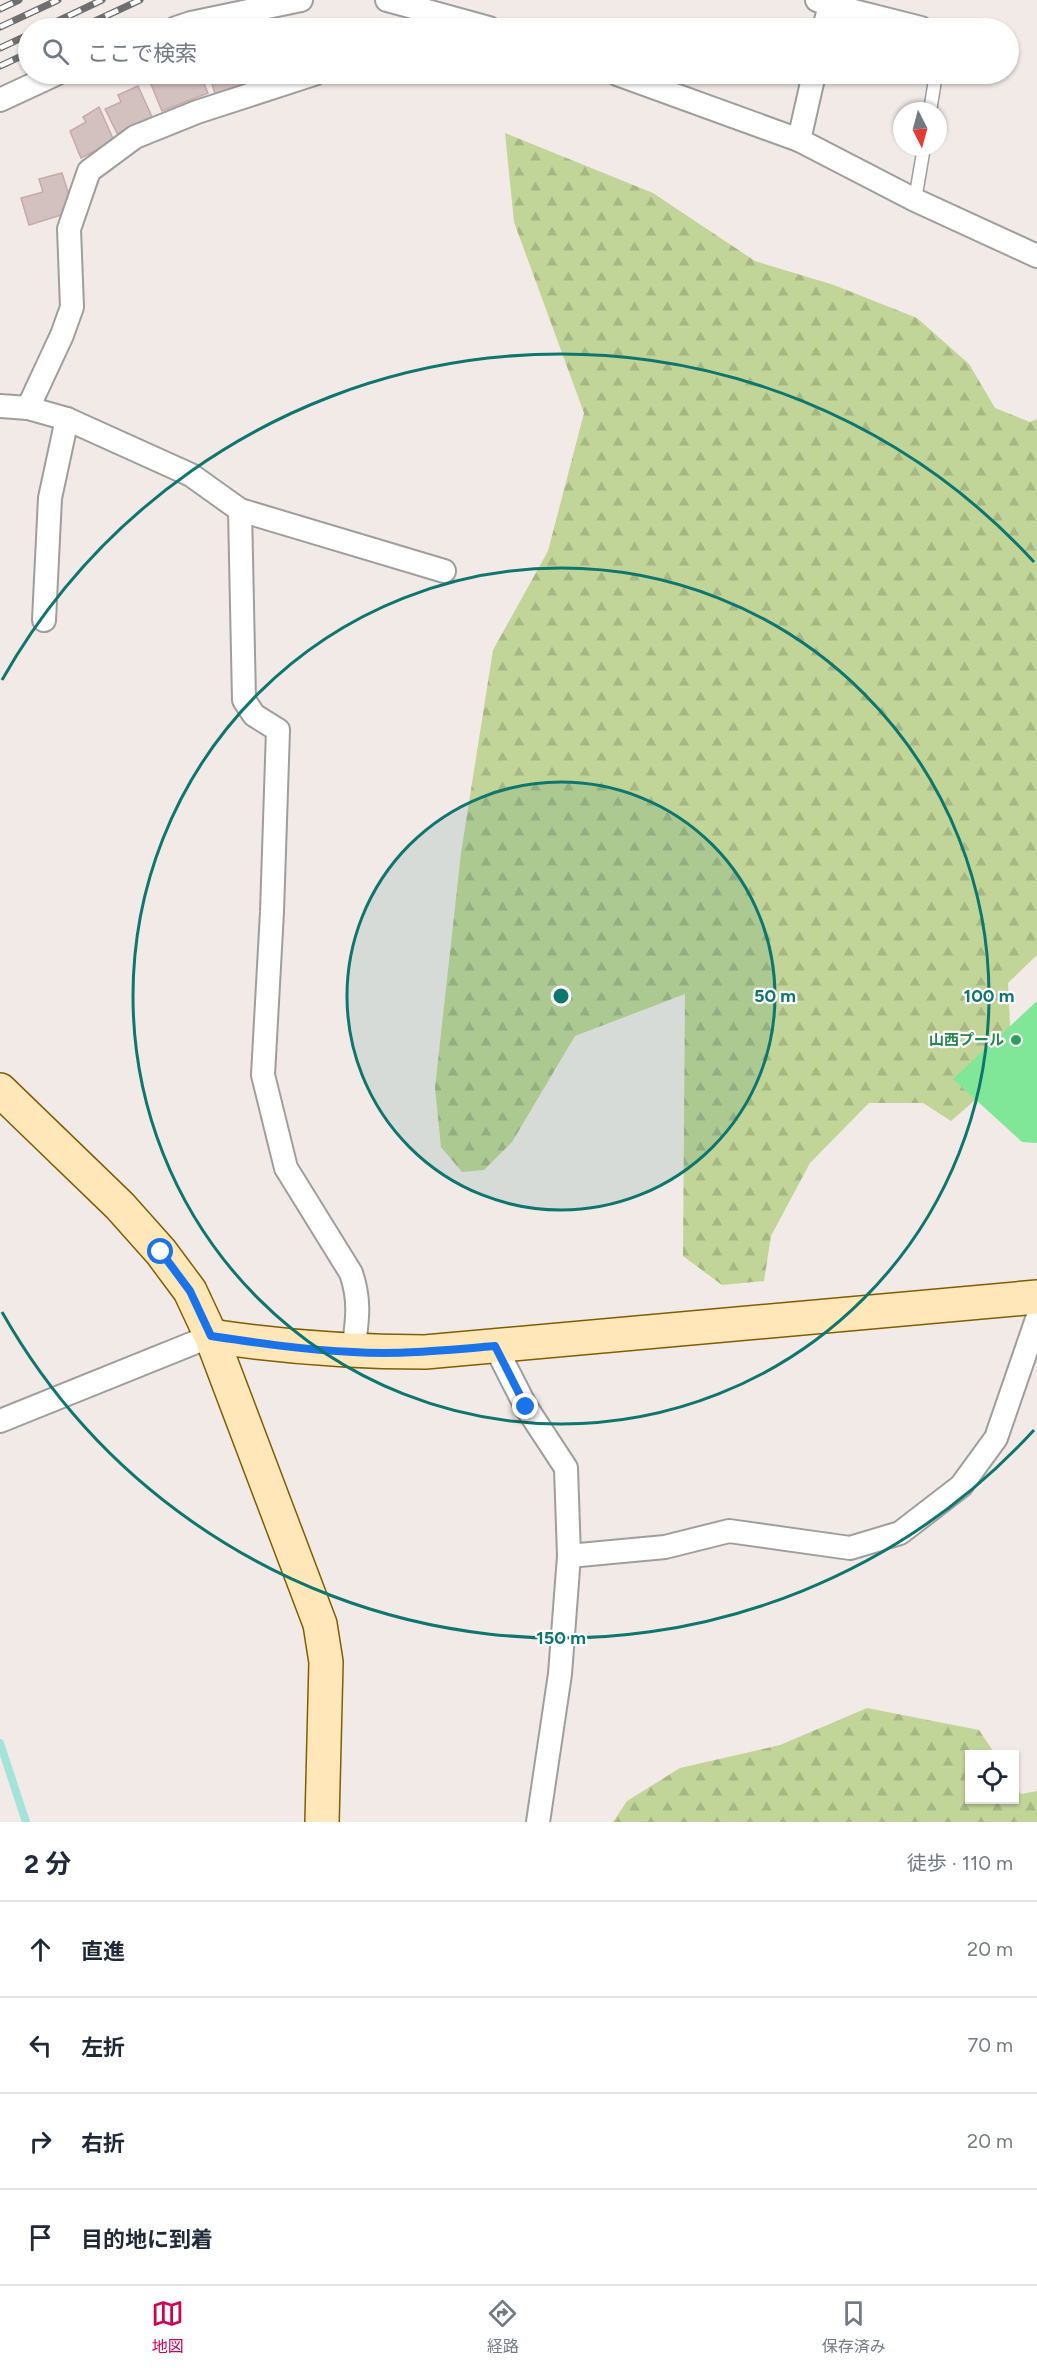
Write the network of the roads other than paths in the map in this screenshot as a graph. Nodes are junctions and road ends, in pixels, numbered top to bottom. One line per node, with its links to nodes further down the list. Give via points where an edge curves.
1 (301, 0): 4 (street)
2 (387, 0): 5 (street)
3 (823, 2): 6 (street); 7 (street)
4 (215, 18)
5 (453, 18)
6 (824, 18)
7 (883, 18)
8 (34, 84): 13 (street)
9 (283, 84): 20 (street, via 135,137 89,171 69,229 72,306)
10 (645, 84): 15 (street)
11 (812, 84): 15 (street)
12 (934, 84): 14 (lane)
13 (0, 100)
14 (931, 102)
15 (799, 140): 17 (street)
16 (922, 156): 17 (lane)
17 (915, 200): 18 (street)
18 (1037, 256)
19 (0, 406): 20 (street)
20 (28, 408): 21 (street)
21 (67, 419): 22 (street, via 191,475); 24 (street, via 50,498)
22 (240, 510): 23 (street); 30 (street, via 244,700 254,715 278,730 262,1075 286,1167 351,1273 357,1291)
23 (444, 571)
24 (45, 620)
25 (0, 1090): 28 (street, via 120,1206 161,1252 190,1291)
26 (1037, 1297): 29 (street)
27 (1037, 1319): 32 (street, via 996,1438 961,1486 900,1533 849,1548 729,1531 665,1547)
28 (211, 1336): 30 (street); 31 (street); 33 (street, via 320,1624 326,1662)
29 (495, 1346): 30 (street, via 425,1352); 32 (street, via 526,1407 566,1468)
30 (354, 1352)
31 (0, 1421)
32 (569, 1556): 34 (street, via 560,1674)
33 (322, 1822)
34 (538, 1822)

